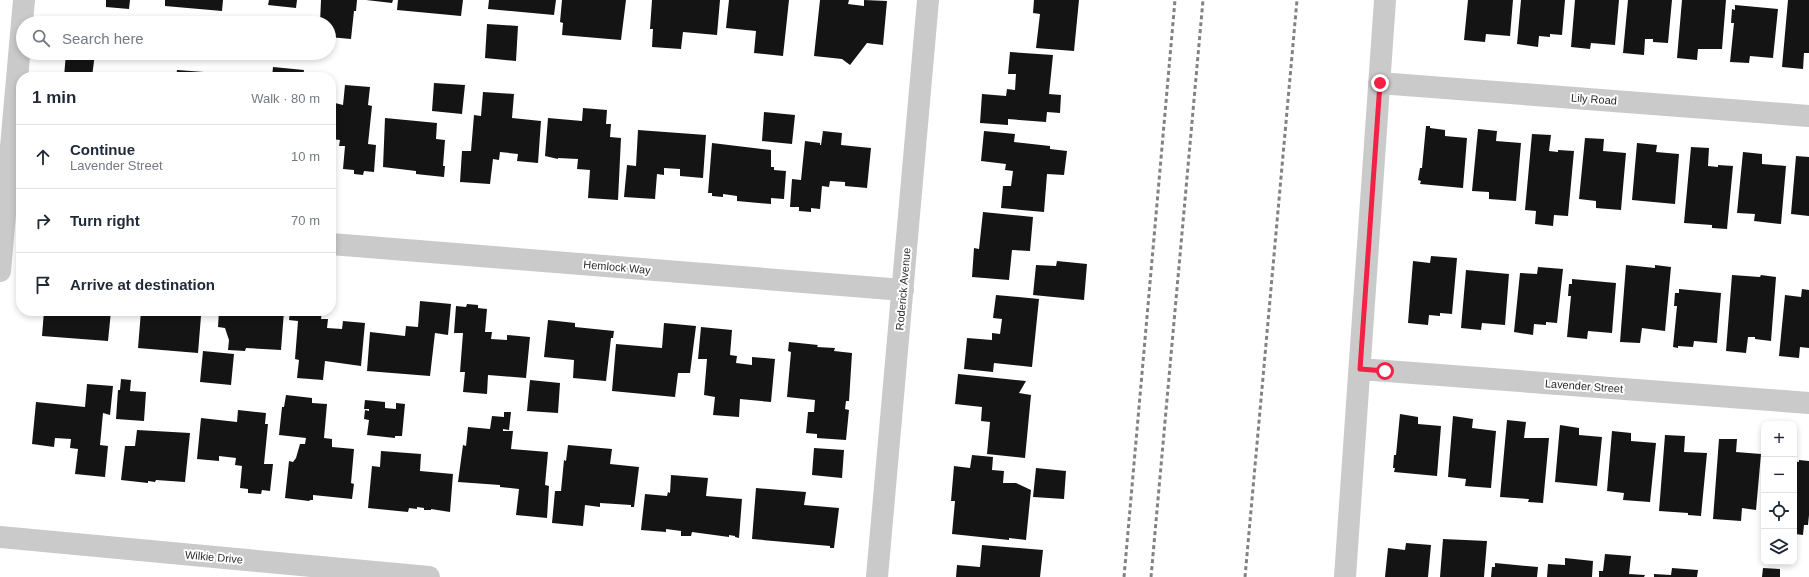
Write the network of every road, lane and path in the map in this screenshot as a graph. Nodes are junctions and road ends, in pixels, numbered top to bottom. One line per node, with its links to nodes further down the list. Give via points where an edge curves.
1 (24, 0): 4 (street)
2 (928, 0): 13 (street, Roderick Avenue)
3 (1385, 0): 7 (street)
4 (23, 16)
5 (21, 60): 6 (street)
6 (20, 72)
7 (1380, 83): 8 (street, Lily Road); 14 (street)
8 (1809, 116)
9 (16, 159): 10 (street)
10 (13, 219): 12 (street)
11 (336, 244): 13 (street, Hemlock Way)
12 (0, 271)
13 (903, 290): 18 (street, Roderick Avenue)
14 (1360, 369): 15 (street, Lavender Street); 19 (street)
15 (1809, 403)
16 (0, 537): 17 (street, Wilkie Drive)
17 (429, 577)
18 (876, 577)
19 (1345, 577)

